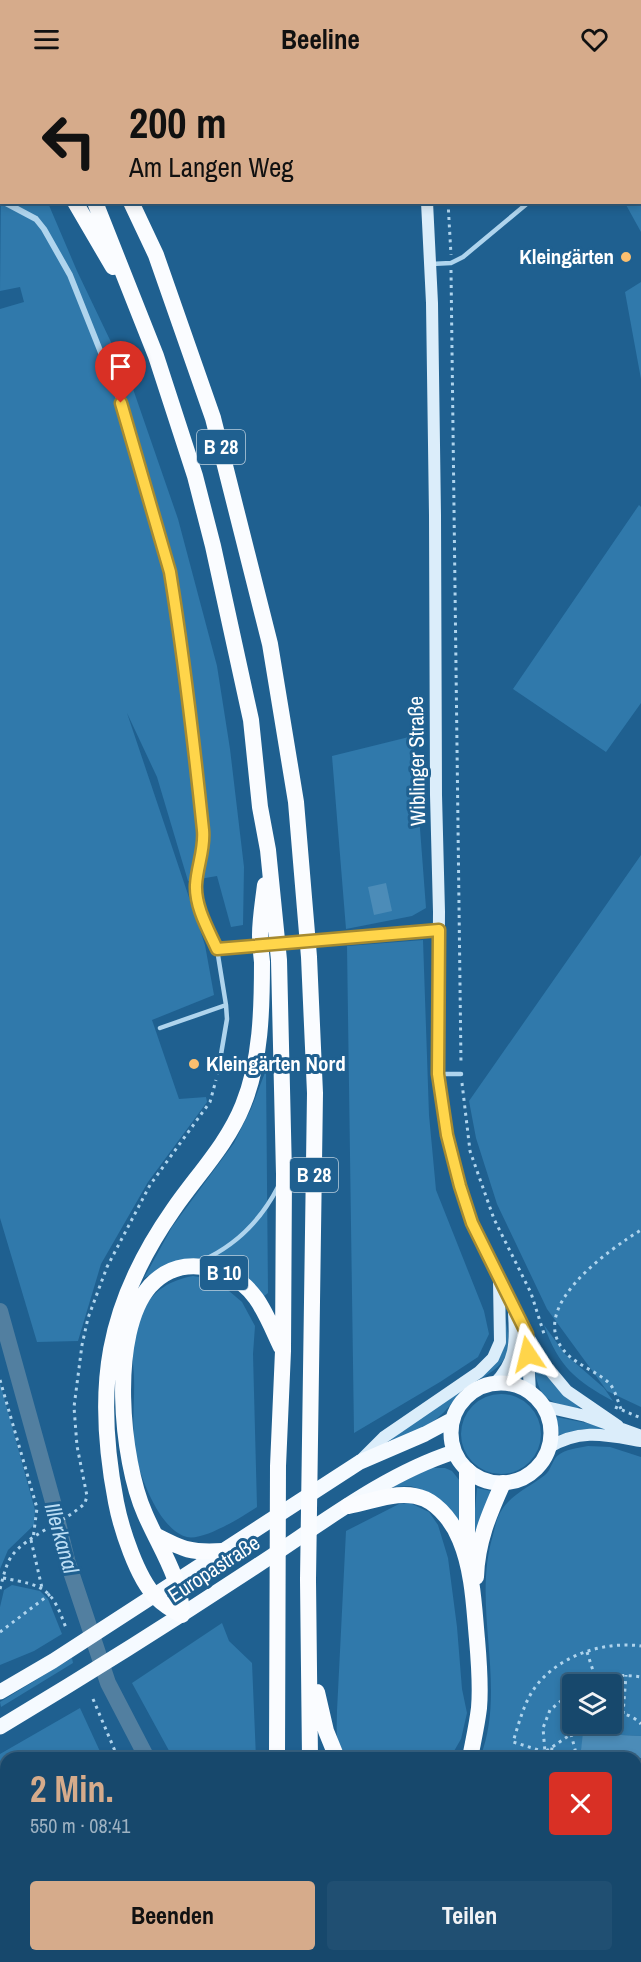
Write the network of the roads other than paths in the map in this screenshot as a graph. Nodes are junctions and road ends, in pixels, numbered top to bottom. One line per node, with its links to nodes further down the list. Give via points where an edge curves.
1 (6, 204): 13 (street, via 36,219 70,275 121,403 170,572 203,837 196,885 198,905)
2 (76, 204): 10 (highway)
3 (96, 204): 10 (highway, B 28)
4 (132, 204): 8 (highway, B 28)
5 (143, 204): 8 (highway)
6 (427, 204): 9 (main road, Wiblinger Straße)
7 (527, 204): 9 (lane, via 463,257 451,263)
8 (156, 255): 45 (highway, B 28, via 213,418 270,644 296,802 315,1093)
9 (431, 264): 11 (main road, Wiblinger Straße)
10 (139, 312): 12 (highway, B 28, via 192,467 251,720 268,850)
11 (439, 930): 13 (street); 17 (main road, Wiblinger Straße)
12 (268, 933): 19 (highway, B 28, via 279,960); 42 (highway, via 262,962 258,1047 243,1105 217,1152 172,1210 149,1248 117,1319 108,1365 106,1438 119,1516 134,1558)
13 (217, 949): 14 (lane)
14 (226, 1005): 15 (lane); 16 (lane)
15 (160, 1028)
16 (218, 1072)
17 (438, 1074): 18 (lane); 21 (main road, Wiblinger Straße, via 460,1186 472,1223)
18 (461, 1074)
19 (284, 1174): 20 (lane, via 268,1206 252,1225 225,1248); 24 (highway, B 28)
20 (191, 1266): 24 (highway, B 10, via 215,1269 247,1288 261,1304); 38 (highway, B 10, via 171,1270 147,1290 135,1312 127,1342 123,1398 129,1463 141,1506)
21 (498, 1277): 22 (main road, Wiblinger Straße); 34 (main road, via 500,1342 493,1358 479,1372 384,1437)
22 (513, 1305): 23 (main road, Wiblinger Straße); 25 (main road, Wiblinger Straße, via 512,1359)
23 (527, 1334): 26 (main road, Wiblinger Straße); 29 (main road, via 567,1391)
24 (283, 1351): 49 (highway, B 10, via 278,1466)
25 (494, 1384): 26 (main road, via 519,1387); 28 (main road, via 468,1395)
26 (530, 1393): 27 (main road)
27 (542, 1406): 29 (main road); 32 (main road, via 549,1419)
28 (453, 1419): 33 (main road); 34 (main road, Europastraße)
29 (618, 1426): 30 (main road)
30 (641, 1436)
31 (641, 1441): 32 (main road, via 583,1435)
32 (549, 1448): 36 (main road, via 531,1473)
33 (454, 1452): 35 (main road); 37 (main road, Europastraße, via 427,1462)
34 (360, 1462): 39 (main road, Europastraße)
35 (467, 1470): 36 (main road, via 478,1478); 40 (highway)
36 (503, 1483): 43 (highway, via 480,1539)
37 (348, 1506): 40 (highway, via 389,1496 424,1499 447,1519 460,1538); 44 (main road, Europastraße)
38 (155, 1535): 39 (highway, via 197,1552); 41 (highway, B 10)
39 (223, 1551): 41 (main road, Europastraße)
40 (467, 1560): 43 (highway)
41 (177, 1581): 42 (main road, Europastraße); 44 (highway, B 10)
42 (154, 1596): 44 (highway); 46 (main road, Europastraße)
43 (474, 1605): 48 (highway, via 479,1667)
44 (182, 1616): 47 (main road, Europastraße)
45 (310, 1662): 50 (highway); 51 (highway)
46 (0, 1692)
47 (0, 1727)
48 (474, 1737): 52 (highway); 53 (highway)
49 (277, 1752)
50 (310, 1752)
51 (335, 1752)
52 (465, 1752)
53 (471, 1752)

